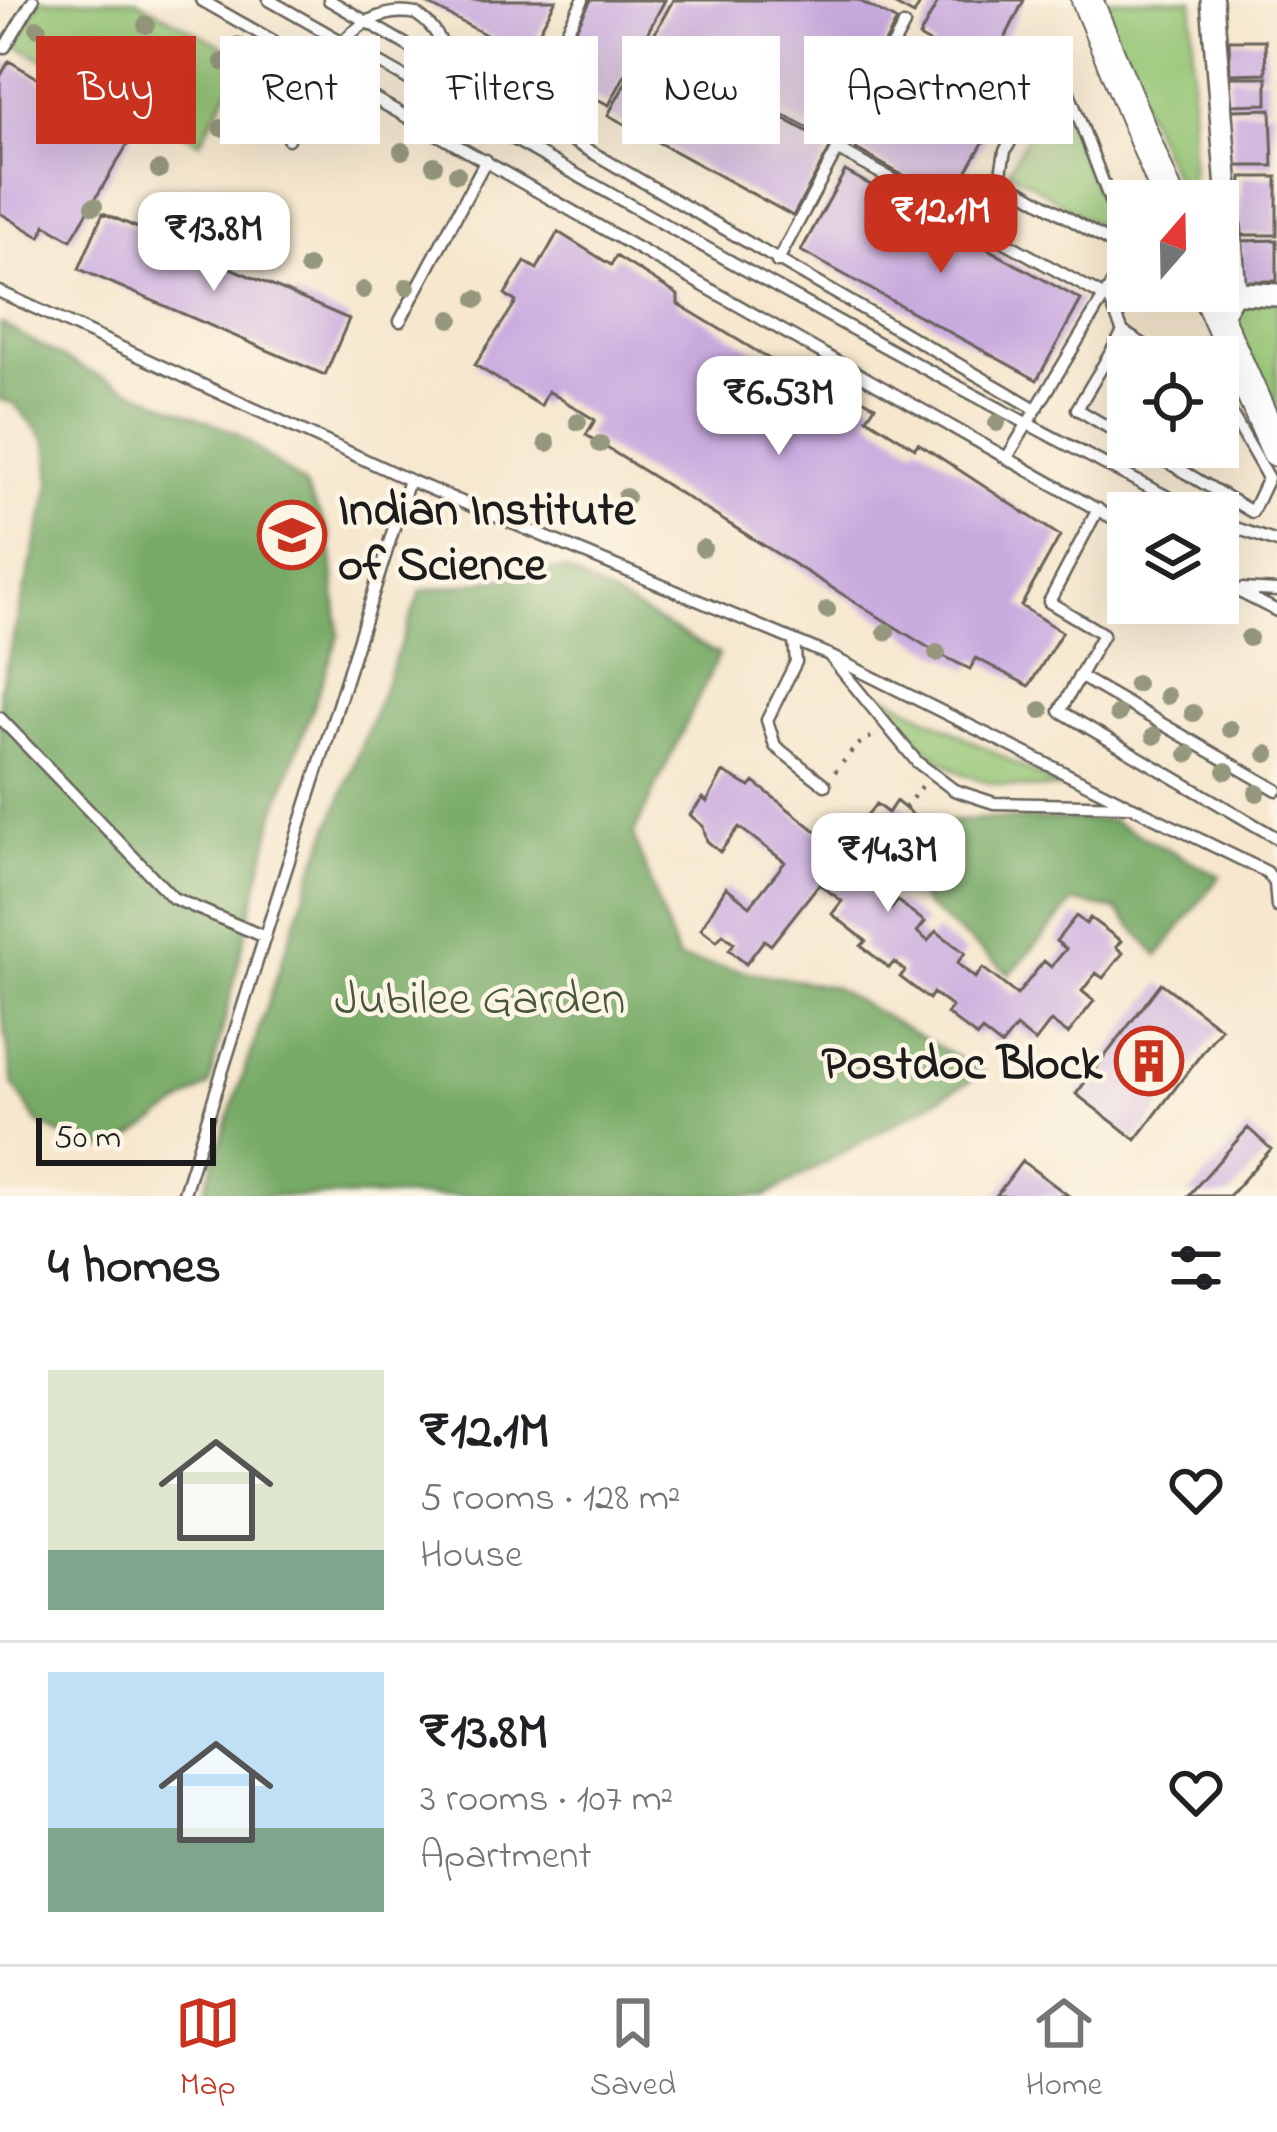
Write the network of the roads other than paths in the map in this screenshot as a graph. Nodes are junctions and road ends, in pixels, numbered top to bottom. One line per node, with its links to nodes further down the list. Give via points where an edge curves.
1 (33, 0): 16 (lane)
2 (201, 0): 10 (lane)
3 (269, 0): 11 (lane)
4 (328, 0): 8 (lane)
5 (583, 0): 14 (lane)
6 (1087, 0): 24 (street)
7 (1212, 0): 25 (street)
8 (352, 14): 12 (lane); 13 (lane, via 375,3 415,13); 15 (lane)
9 (904, 26): 22 (lane)
10 (265, 36)
11 (333, 36)
12 (338, 36)
13 (437, 36)
14 (564, 36)
15 (404, 44)
16 (5, 47)
17 (380, 100): 23 (lane)
18 (1073, 104): 26 (lane)
19 (520, 144): 41 (lane)
20 (575, 144): 28 (lane)
21 (1009, 144): 27 (lane, via 1000,178)
22 (836, 149): 28 (lane); 32 (lane)
23 (486, 160): 35 (lane); 45 (lane)
24 (1161, 180)
25 (1214, 180)
26 (1107, 196)
27 (1107, 241)
28 (777, 262): 40 (lane)
29 (1107, 286): 32 (lane)
30 (0, 292): 47 (lane)
31 (1277, 295): 33 (street)
32 (1101, 296): 36 (lane); 40 (lane)
33 (1239, 297)
34 (1221, 312): 44 (street)
35 (400, 321)
36 (1123, 332): 37 (lane); 38 (lane)
37 (1121, 336)
38 (1130, 336)
39 (1107, 359): 42 (lane, via 1077,409)
40 (1034, 408): 41 (lane)
41 (1024, 424): 45 (lane); 48 (lane)
42 (1107, 427)
43 (1239, 427): 46 (lane, via 1268,478 1252,512)
44 (1277, 451)
45 (1008, 456): 49 (lane)
46 (1178, 468)
47 (409, 480): 57 (lane); 66 (lane)
48 (1158, 492)
49 (1097, 508): 50 (lane); 59 (lane, via 1048,602 1103,634)
50 (1107, 514)
51 (1239, 529): 52 (lane)
52 (1277, 542)
53 (1239, 589): 54 (lane)
54 (1277, 591)
55 (1239, 592): 56 (lane)
56 (1277, 611)
57 (794, 641): 58 (lane); 61 (lane, via 796,662 767,720 775,746)
58 (829, 656): 63 (lane); 63 (lane, via 902,745 954,790 994,802)
59 (1079, 676): 62 (lane); 64 (lane, via 1060,711)
60 (0, 718): 66 (lane, via 173,898)
61 (825, 785)
62 (1277, 790)
63 (1131, 806): 65 (lane, via 1267,872)
64 (1277, 838)
65 (1277, 907)
66 (265, 937): 67 (lane)
67 (183, 1196)

